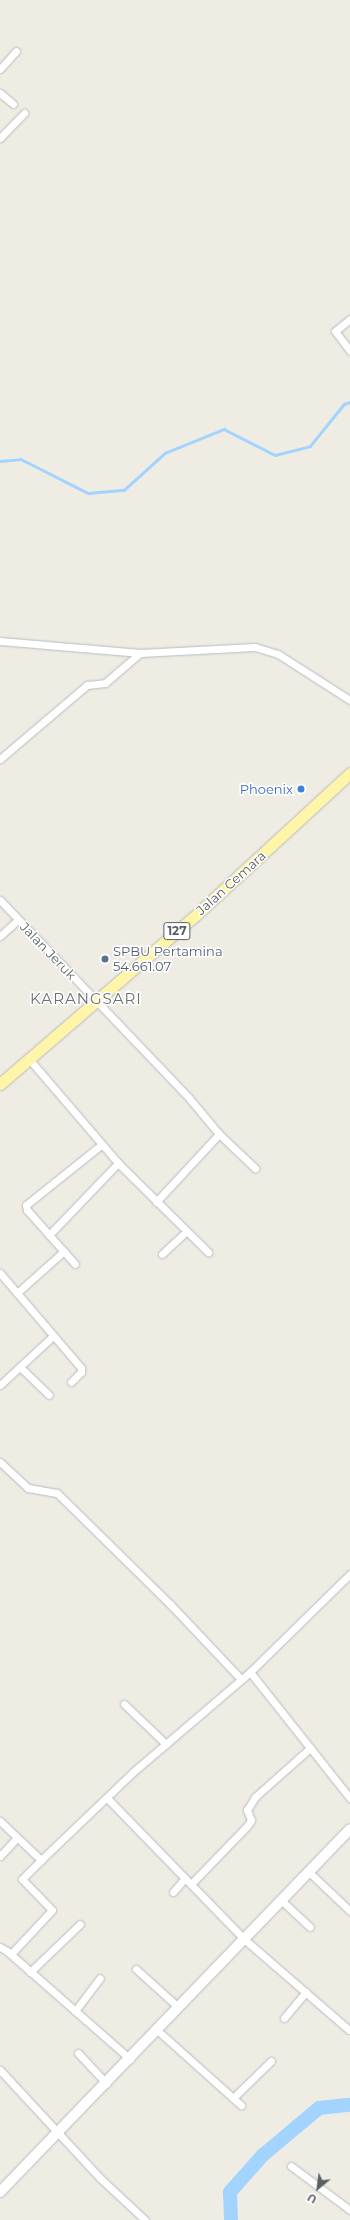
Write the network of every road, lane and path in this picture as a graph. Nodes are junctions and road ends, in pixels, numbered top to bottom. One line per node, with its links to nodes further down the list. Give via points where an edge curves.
1 (16, 52): 2 (street)
2 (0, 69)
3 (0, 93): 4 (street)
4 (12, 104)
5 (24, 113): 6 (street)
6 (0, 138)
7 (350, 319): 8 (street, via 336,331)
8 (350, 351)
9 (0, 641): 10 (street)
10 (140, 653): 11 (street, via 255,648 268,650 316,676); 12 (street, via 105,683 87,685)
11 (350, 700)
12 (0, 759)
13 (350, 774): 17 (main road, Jalan Cemara / 127)
14 (0, 900): 15 (street, Jalan Jeruk)
15 (18, 920): 16 (street); 17 (street, Jalan Jeruk)
16 (0, 936)
17 (96, 1001): 18 (main road, Jalan Cemara / 127); 20 (street, Jalan Jeruk)
18 (29, 1059): 19 (main road, Jalan Cemara / 127); 21 (street)
19 (0, 1084)
20 (219, 1134): 23 (street, Jalan Jeruk); 24 (street)
21 (101, 1145): 22 (street); 26 (street, via 27,1203 27,1210)
22 (118, 1163): 24 (street); 26 (street)
23 (255, 1168)
24 (156, 1202): 25 (street)
25 (186, 1232): 28 (street); 29 (street)
26 (49, 1235): 27 (street)
27 (64, 1251): 30 (street); 32 (street)
28 (208, 1252)
29 (162, 1254)
30 (75, 1264)
31 (2, 1278): 32 (street)
32 (17, 1293): 33 (street)
33 (53, 1336): 34 (street); 36 (street, via 81,1368 81,1372)
34 (20, 1367): 35 (street); 37 (street)
35 (1, 1381)
36 (71, 1382)
37 (49, 1395)
38 (0, 1462): 41 (street, via 28,1488 57,1493 170,1604)
39 (350, 1574): 40 (street)
40 (250, 1672): 41 (street); 44 (street)
41 (241, 1679): 43 (street)
42 (124, 1704): 43 (street)
43 (166, 1744): 45 (street)
44 (310, 1748): 46 (street); 54 (street, via 255,1797 247,1810 251,1820 248,1825)
45 (107, 1798): 51 (street); 53 (street)
46 (350, 1798)
47 (0, 1821): 49 (street)
48 (350, 1829): 52 (main road)
49 (17, 1838): 50 (street); 51 (street)
50 (0, 1856)
51 (41, 1860): 62 (street, via 22,1879 52,1910)
52 (309, 1872): 56 (main road); 57 (street)
53 (185, 1878): 54 (street); 55 (street)
54 (191, 1884): 60 (street)
55 (173, 1892)
56 (282, 1901): 59 (street); 60 (main road)
57 (350, 1911)
58 (80, 1924): 64 (street)
59 (310, 1927)
60 (244, 1939): 66 (street); 67 (main road)
61 (0, 1947): 62 (street)
62 (11, 1954): 64 (street)
63 (136, 1969): 67 (street)
64 (30, 1972): 68 (street)
65 (100, 1978): 68 (street)
66 (306, 1992): 69 (street); 71 (street)
67 (178, 2007): 70 (main road)
68 (75, 2011): 73 (street)
69 (284, 2018)
70 (157, 2030): 73 (main road); 77 (street)
71 (349, 2030)
72 (78, 2053): 76 (street)
73 (130, 2059): 76 (main road)
74 (271, 2060): 77 (street)
75 (0, 2070): 79 (street)
76 (107, 2084): 79 (main road)
77 (233, 2098): 78 (street)
78 (241, 2105)
79 (57, 2132): 81 (main road); 83 (street)
80 (291, 2166): 82 (street)
81 (0, 2192)
82 (350, 2210)
83 (144, 2220)

